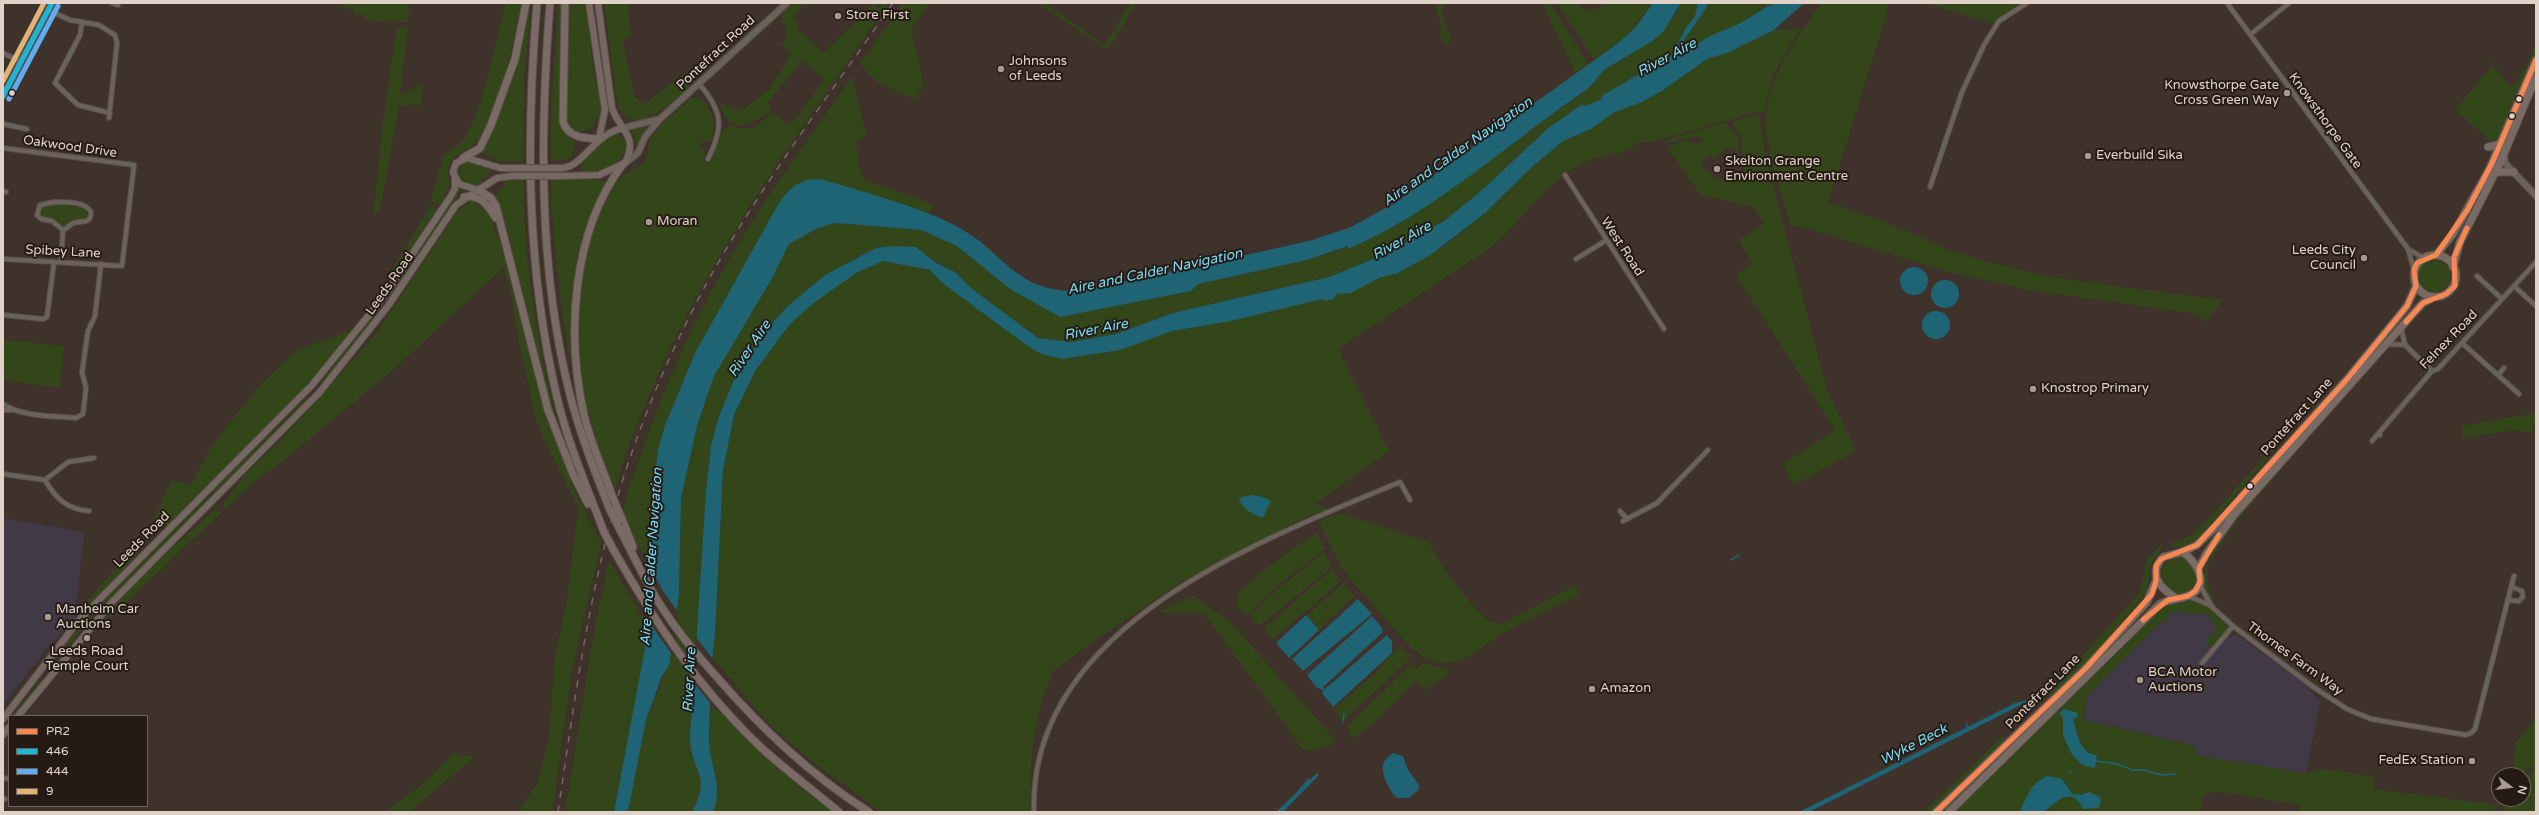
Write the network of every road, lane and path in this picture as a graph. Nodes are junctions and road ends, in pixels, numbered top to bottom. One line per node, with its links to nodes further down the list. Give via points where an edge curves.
1 (52, 3): 14 (main road)
2 (112, 3): 13 (street)
3 (526, 3): 34 (highway, via 515,59 491,125 480,148)
4 (537, 3): 91 (highway, via 529,136 532,220 539,297 557,398 579,472)
5 (550, 3): 93 (highway, bridge, via 543,136 545,218 553,296 570,395 581,434 610,510)
6 (565, 3): 29 (highway, via 564,122 568,131 576,136)
7 (589, 3): 29 (main road, via 605,110)
8 (598, 3): 27 (main road, via 612,108)
9 (787, 3): 21 (main road, Pontefract Road)
10 (2027, 3): 41 (street, via 1999,21 1984,45 1962,92)
11 (2227, 3): 16 (street, Knowsthorpe Gate)
12 (2289, 3): 16 (street)
13 (118, 5)
14 (48, 10): 15 (street); 19 (main road)
15 (82, 22): 23 (street, via 106,28 117,39); 23 (street, via 80,34 55,83 78,105)
16 (2250, 34): 48 (street, Knowsthorpe Gate)
17 (3, 53): 19 (street)
18 (2536, 60): 30 (highway)
19 (21, 62): 22 (main road)
20 (2536, 77): 33 (highway)
21 (699, 84): 25 (main road, Pontefract Road); 35 (street, via 711,98 719,121 719,134)
22 (3, 96)
23 (110, 113): 24 (street)
24 (110, 118)
25 (660, 119): 27 (main road, Pontefract Road); 36 (main road, Pontefract Road, via 645,137 638,154)
26 (3, 124): 28 (street)
27 (623, 128): 29 (main road); 36 (main road, via 631,144)
28 (27, 129)
29 (599, 138): 34 (main road, bridge, via 577,162 562,168 500,168)
30 (2501, 144): 31 (highway); 49 (highway, via 2468,209)
31 (2488, 147)
32 (3, 148): 57 (street, Oakwood Drive, via 134,165)
33 (2504, 154): 37 (highway); 38 (main road, via 2505,162)
34 (464, 158): 40 (main road, Leeds Road, via 454,165)
35 (708, 160)
36 (624, 163): 42 (main road, Leeds Road, bridge, via 599,175 497,178); 93 (highway, bridge, via 605,192 588,239 580,277 576,329 577,367 584,416)
37 (2495, 172): 38 (highway); 58 (highway, via 2460,242)
38 (2514, 172): 43 (main road)
39 (1565, 175): 47 (street, West Road)
40 (455, 178): 42 (main road, via 462,186); 75 (main road, Leeds Road, via 452,196 400,274 351,339)
41 (1930, 187)
42 (478, 190): 44 (main road, Leeds Road); 45 (highway, via 494,202)
43 (2536, 196)
44 (464, 197): 45 (highway, via 475,197 484,201); 76 (main road, Leeds Road, via 388,306)
45 (498, 221): 91 (highway, via 548,410 573,474)
46 (63, 230): 46 (street, via 52,221 38,217 37,210 40,205 64,202 80,204 90,210 88,220 74,223); 54 (street)
47 (1605, 241): 52 (street); 68 (street, West Road)
48 (2408, 249): 50 (street, Knowsthorpe Gate); 59 (street, Knowsthorpe Gate)
49 (2436, 255): 50 (highway); 58 (highway)
50 (2424, 258): 59 (highway)
51 (3, 259): 53 (street, Spibey Lane)
52 (1576, 259)
53 (54, 262): 54 (street, Spibey Lane); 66 (street, via 47,317 43,319)
54 (61, 262): 56 (street, Spibey Lane)
55 (2536, 262): 62 (street, Felnex Road)
56 (101, 264): 57 (street, Spibey Lane); 80 (street, via 95,316 88,331 82,372 86,388 83,414 76,418)
57 (122, 266)
58 (2453, 266): 63 (highway, via 2457,277 2453,289 2444,296)
59 (2414, 270): 61 (highway)
60 (2477, 276): 64 (street)
61 (2416, 286): 63 (highway, via 2423,293); 92 (highway, Pontefract Lane, via 2407,306 2348,378 2214,528 2197,545)
62 (2514, 286): 64 (street, Felnex Road); 65 (street)
63 (2434, 297): 67 (highway, Pontefract Lane, via 2423,303)
64 (2502, 299): 69 (street, Felnex Road)
65 (2536, 306)
66 (3, 315)
67 (2401, 327): 70 (highway, Pontefract Lane); 71 (street)
68 (1664, 329)
69 (2462, 343): 73 (street, Felnex Road, via 2438,369); 74 (street)
70 (2387, 344): 71 (street); 94 (highway, Pontefract Lane, via 2234,515)
71 (2405, 345): 73 (street)
72 (2504, 368): 74 (street)
73 (2432, 371): 81 (street, Felnex Road)
74 (2498, 375): 77 (street)
75 (309, 388): 76 (main road); 104 (main road, Leeds Road, via 106,591)
76 (319, 392): 106 (main road, Leeds Road, via 113,601)
77 (2519, 394)
78 (3, 404): 80 (street)
79 (3, 410): 80 (street)
80 (12, 410)
81 (2372, 441)
82 (1708, 450): 90 (street, via 1657,503 1625,520)
83 (94, 458): 85 (street, via 68,462)
84 (3, 474): 85 (street)
85 (45, 480): 88 (street, via 59,500)
86 (1410, 500): 113 (street, via 1400,482 1315,517 1212,567 1176,589 1110,642 1075,681 1047,731 1041,745 1034,786)
87 (82, 504): 88 (street)
88 (82, 511): 89 (street)
89 (89, 511)
90 (1620, 511)
91 (604, 530): 111 (highway, bridge, via 641,599 689,666 766,751)
92 (2182, 552): 94 (highway, via 2190,556); 96 (highway, via 2161,559 2156,566)
93 (638, 566): 112 (highway, via 683,639 738,703 796,760 837,792)
94 (2199, 568): 97 (highway)
95 (2514, 576): 98 (street, Thornes Farm Way)
96 (2156, 581): 100 (highway); 114 (highway, Pontefract Lane, via 2147,602 2086,668)
97 (2200, 582): 99 (highway, via 2195,591); 102 (street)
98 (2512, 587): 101 (street, Thornes Farm Way); 101 (street, via 2520,589 2523,597 2519,601)
99 (2188, 596): 100 (highway); 102 (street)
100 (2176, 598): 115 (highway, Pontefract Lane, via 2155,608)
101 (2508, 600): 103 (street, Thornes Farm Way, via 2475,729 2466,735 2371,719 2347,708 2312,686)
102 (2212, 607): 103 (street, Thornes Farm Way)
103 (2233, 626): 105 (street)
104 (45, 662): 106 (street); 108 (main road, Leeds Road)
105 (2202, 663)
106 (55, 669): 107 (main road, Leeds Road)
107 (19, 715)
108 (3, 718)
109 (8, 729): 110 (main road)
110 (3, 735)
111 (839, 812)
112 (869, 812)
113 (1034, 812)
114 (1936, 812)
115 (1949, 812)

